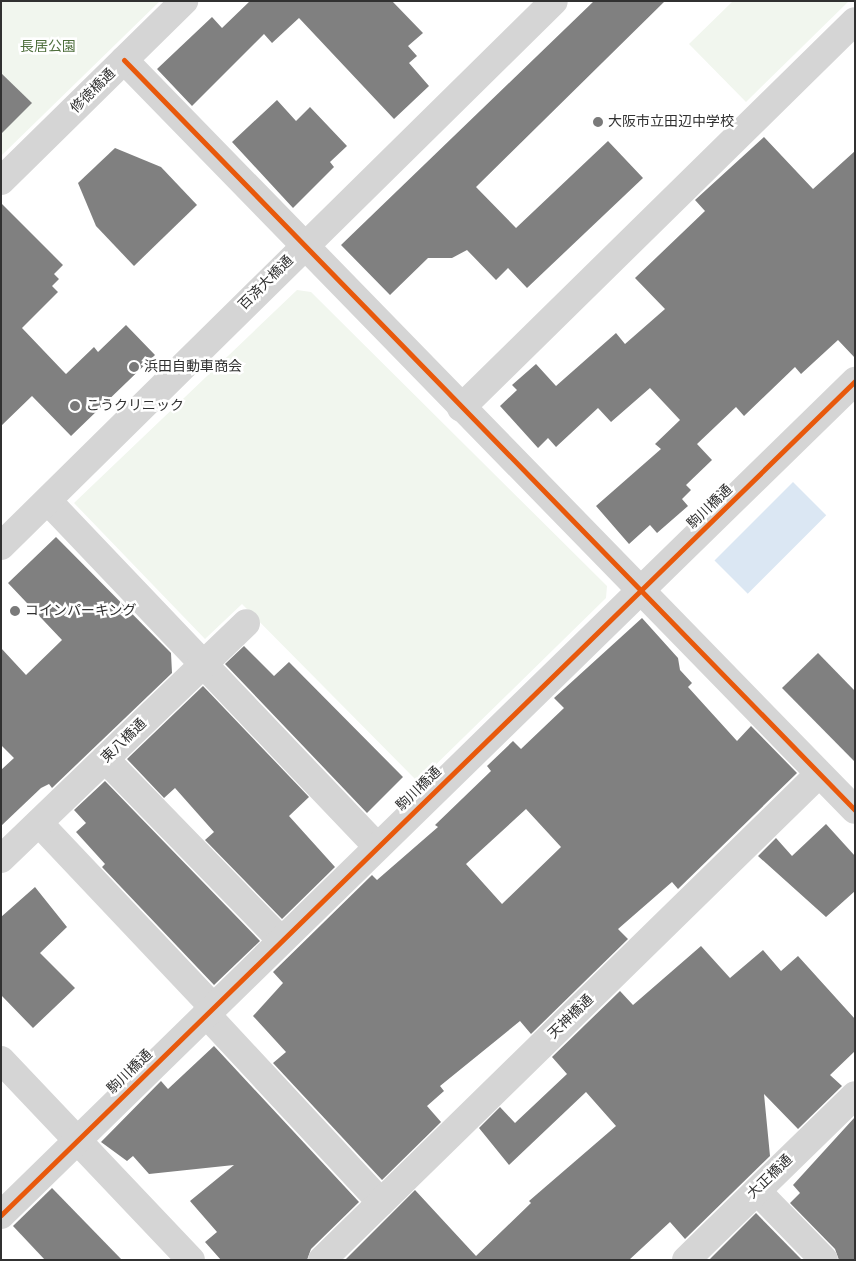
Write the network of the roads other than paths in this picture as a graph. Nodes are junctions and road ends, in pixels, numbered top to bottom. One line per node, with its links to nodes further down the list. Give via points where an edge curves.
1 (184, 1): 4 (street, 修徳橋通)
2 (554, 1): 6 (street, 百済大橋通)
3 (855, 21): 8 (street)
4 (124, 60): 5 (street, 修徳橋通); 6 (street)
5 (1, 181)
6 (302, 247): 8 (street); 9 (street, 百済大橋通)
7 (855, 381): 11 (street, 駒川橋通)
8 (461, 408): 11 (street)
9 (48, 501): 10 (street, 百済大橋通); 13 (street)
10 (1, 546)
11 (640, 591): 15 (street); 18 (street, 駒川橋通)
12 (246, 623): 13 (street, 東八橋通)
13 (205, 663): 14 (street, 東八橋通); 18 (street)
14 (105, 759): 17 (street, 東八橋通); 20 (street)
15 (819, 774): 16 (street); 26 (street, 天神橋通)
16 (855, 810)
17 (39, 823): 19 (street, 東八橋通); 21 (street)
18 (377, 846): 20 (street, 駒川橋通)
19 (1, 859)
20 (281, 940): 21 (street, 駒川橋通)
21 (210, 1010): 24 (street, 駒川橋通); 26 (street)
22 (1, 1060): 24 (street)
23 (855, 1095): 25 (street, 大正橋通)
24 (76, 1139): 27 (street, 駒川橋通); 28 (street)
25 (757, 1191): 30 (street, 大正橋通); 31 (street)
26 (381, 1202): 29 (street, 天神橋通)
27 (1, 1215)
28 (191, 1260)
29 (322, 1260)
30 (686, 1260)
31 (824, 1260)

